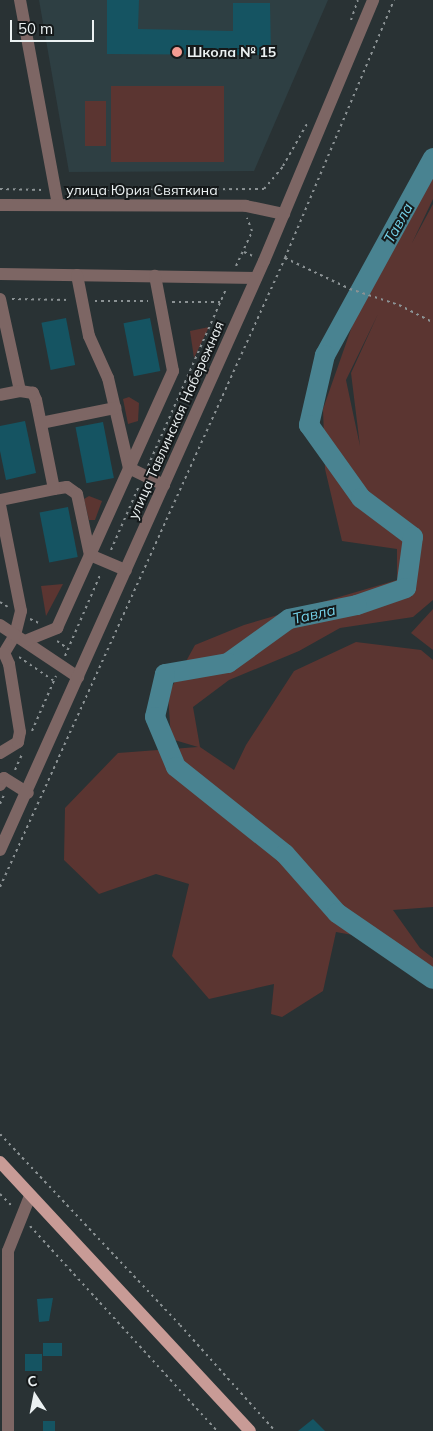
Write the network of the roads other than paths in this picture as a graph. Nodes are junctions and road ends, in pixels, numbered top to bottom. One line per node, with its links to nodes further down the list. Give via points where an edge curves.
1 (20, 0): 4 (street)
2 (373, 0): 5 (street, улица Тавлинская Набережная)
3 (0, 204): 4 (street, улица Юрия Святкина)
4 (58, 205): 5 (street, улица Юрия Святкина, via 246,206)
5 (284, 214): 9 (street, улица Тавлинская Набережная)
6 (0, 274): 7 (street)
7 (77, 275): 8 (street); 13 (street, via 89,336 108,378)
8 (155, 276): 9 (street); 15 (street, via 173,371)
9 (256, 278): 16 (street, улица Тавлинская Набережная)
10 (4, 299): 11 (street)
11 (20, 391): 12 (street); 14 (street, via 33,394)
12 (0, 395)
13 (115, 408): 14 (street); 15 (street)
14 (41, 423): 17 (street)
15 (129, 468): 16 (street); 20 (street)
16 (164, 485): 21 (street, улица Тавлинская Набережная)
17 (54, 489): 18 (street); 20 (street, via 67,487 77,494)
18 (0, 500)
19 (0, 505): 23 (street, via 22,611)
20 (90, 555): 21 (street); 23 (street, via 58,628)
21 (126, 570): 25 (street, улица Тавлинская Набережная)
22 (0, 625): 23 (street)
23 (20, 638): 24 (street); 25 (street)
24 (3, 651): 26 (street, via 9,664 20,732 18,742)
25 (78, 677): 28 (street, улица Тавлинская Набережная)
26 (0, 753)
27 (5, 784): 28 (street)
28 (28, 793): 29 (street, улица Тавлинская Набережная)
29 (0, 850)
30 (0, 1162): 31 (main road)
31 (30, 1196): 32 (street, via 8,1251); 34 (main road)
32 (4, 1412): 33 (street)
33 (8, 1431)
34 (250, 1431)

